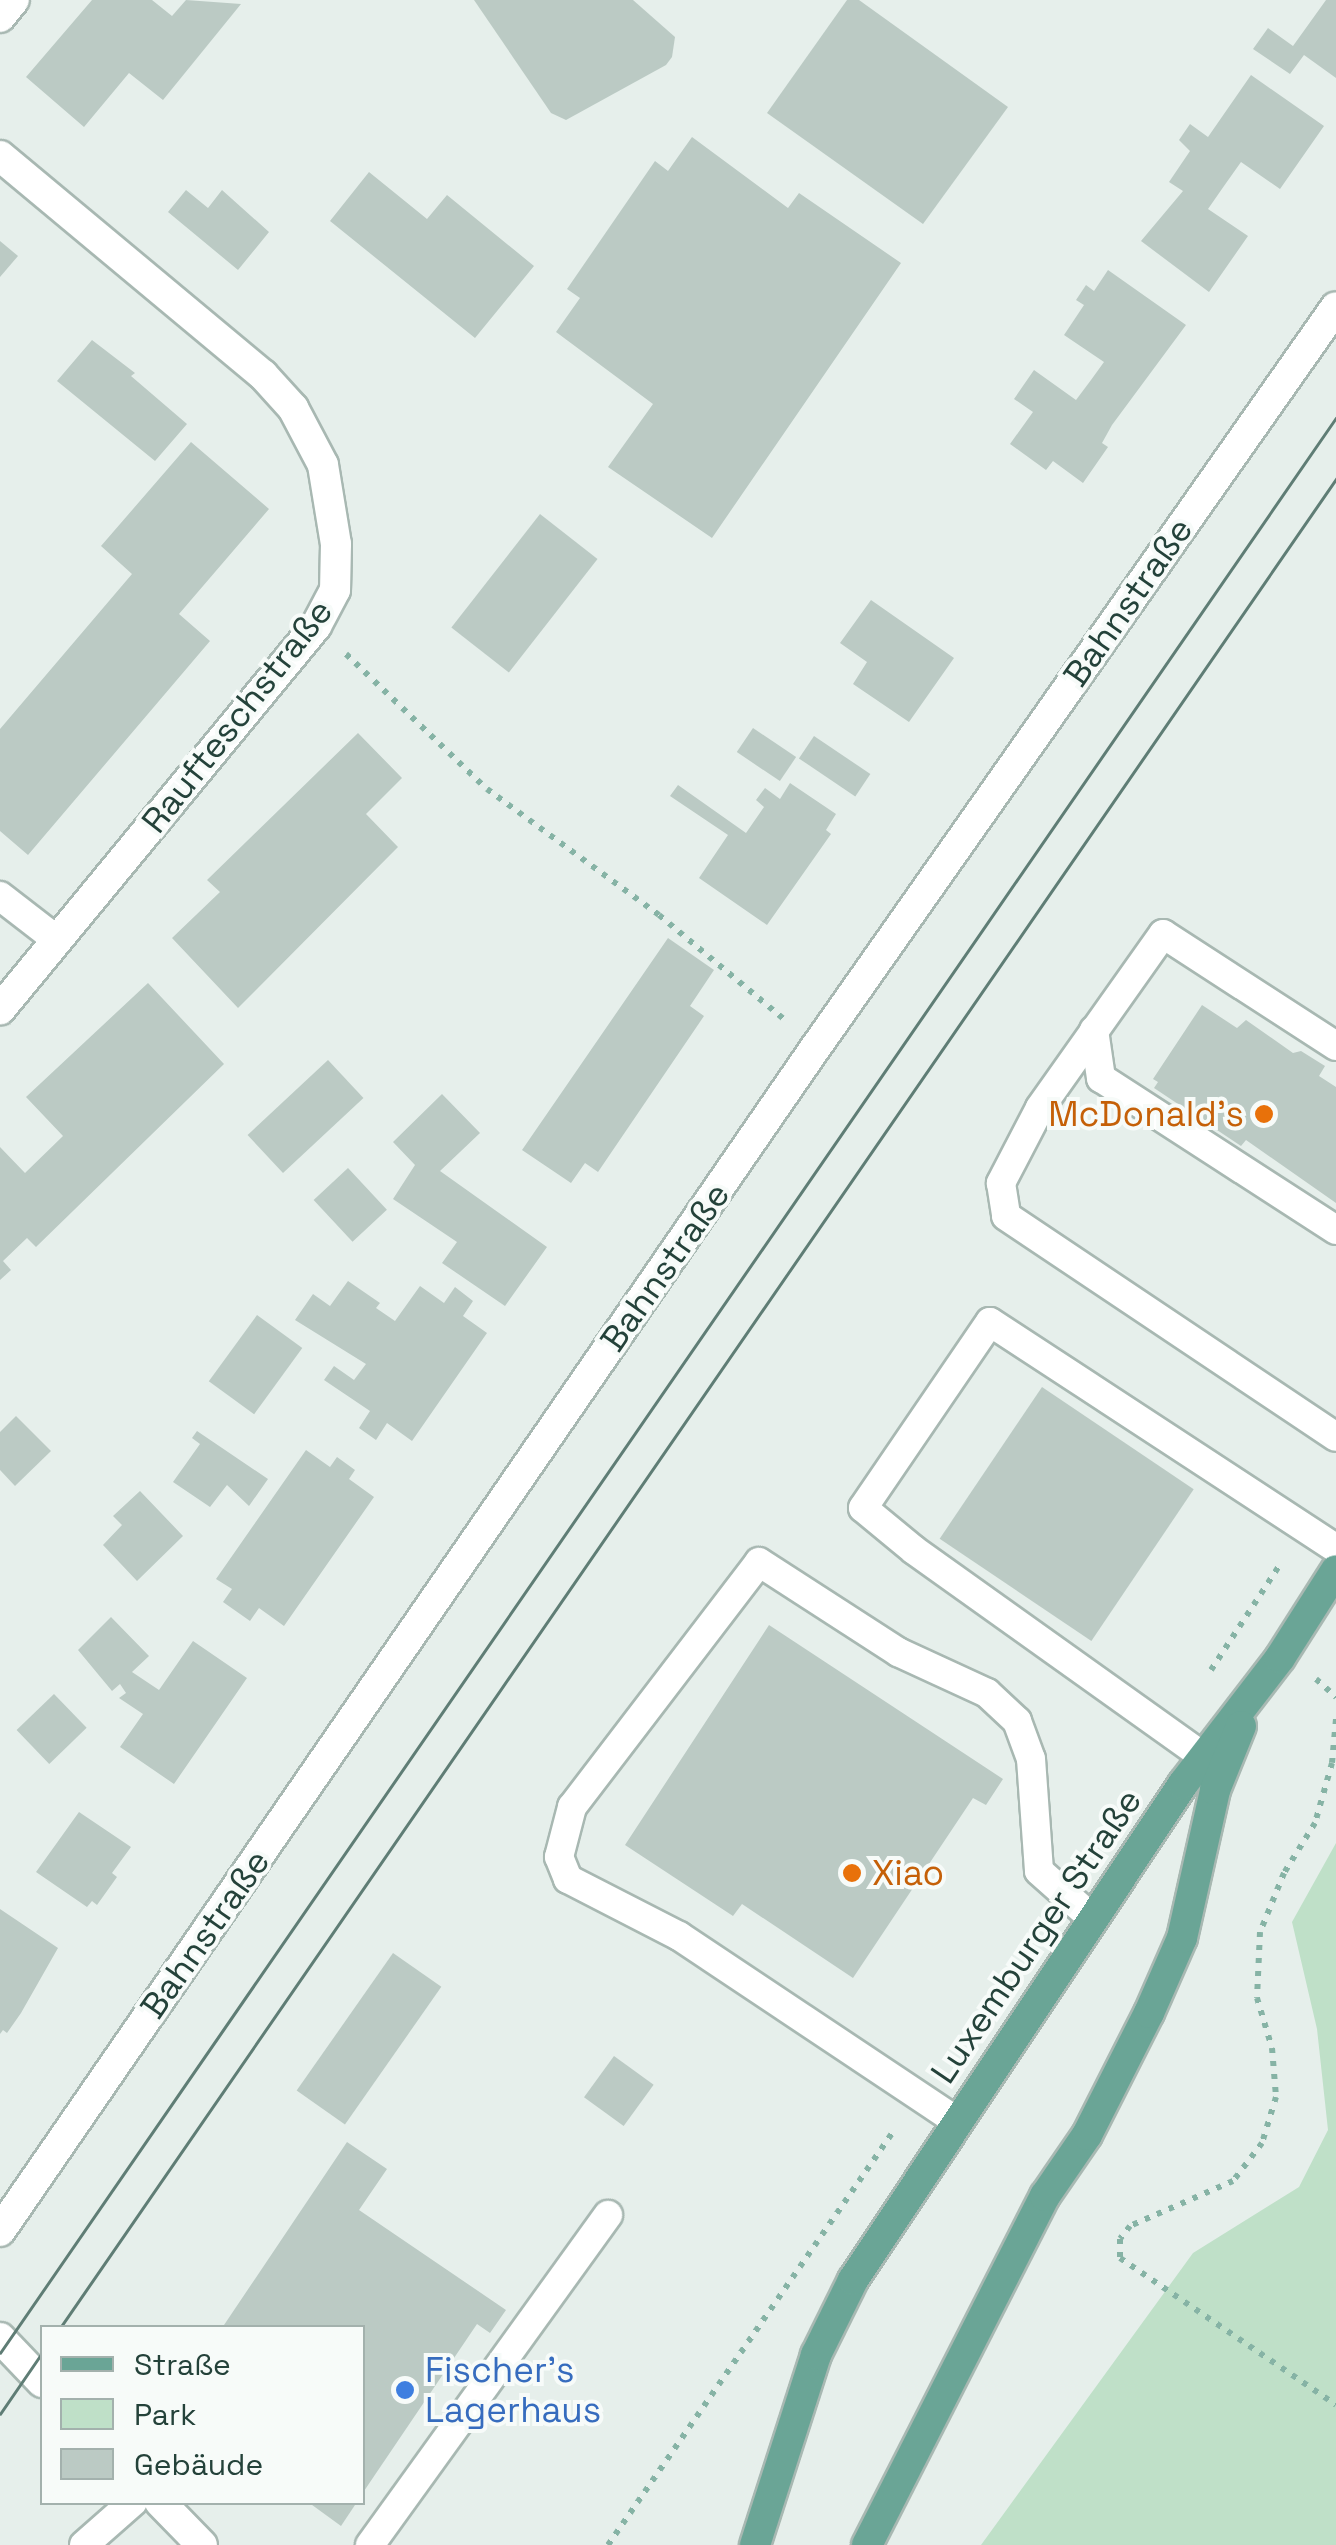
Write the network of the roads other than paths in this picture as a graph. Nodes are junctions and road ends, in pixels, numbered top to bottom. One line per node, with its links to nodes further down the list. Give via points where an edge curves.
1 (14, 0): 2 (street)
2 (0, 17)
3 (0, 156): 6 (street, Raufteschstraße, via 293,408 323,466 336,544 335,590 316,626)
4 (1336, 307): 19 (street, Bahnstraße, via 816,1047)
5 (0, 896): 6 (lane)
6 (57, 940): 7 (street, Raufteschstraße)
7 (0, 1010)
8 (1094, 1030): 9 (lane, via 1163,934); 10 (lane, via 1100,1078); 11 (lane, via 1040,1108 1000,1183 1006,1216)
9 (1336, 1046)
10 (1336, 1230)
11 (1336, 1437)
12 (1336, 1548): 15 (lane, via 990,1322 862,1508)
13 (1336, 1570): 14 (main road, Luxemburger Straße)
14 (1253, 1696): 15 (main road, Luxemburger Straße); 28 (main road, via 1215,1790 1182,1938 1150,2013 1087,2136 1045,2196)
15 (1204, 1757): 16 (main road, Luxemburger Straße)
16 (1093, 1919): 17 (main road, Luxemburger Straße); 17 (lane, via 1039,1872 1031,1759 1017,1722 987,1693 898,1652 759,1562 572,1807 559,1857 568,1879 679,1936)
17 (958, 2122): 27 (main road, Luxemburger Straße, via 853,2280 816,2355)
18 (608, 2214): 26 (lane)
19 (0, 2232)
20 (0, 2338): 21 (street)
21 (40, 2380)
22 (130, 2505): 24 (lane)
23 (163, 2505): 25 (street)
24 (84, 2545)
25 (202, 2545)
26 (370, 2545)
27 (755, 2545)
28 (867, 2545)

